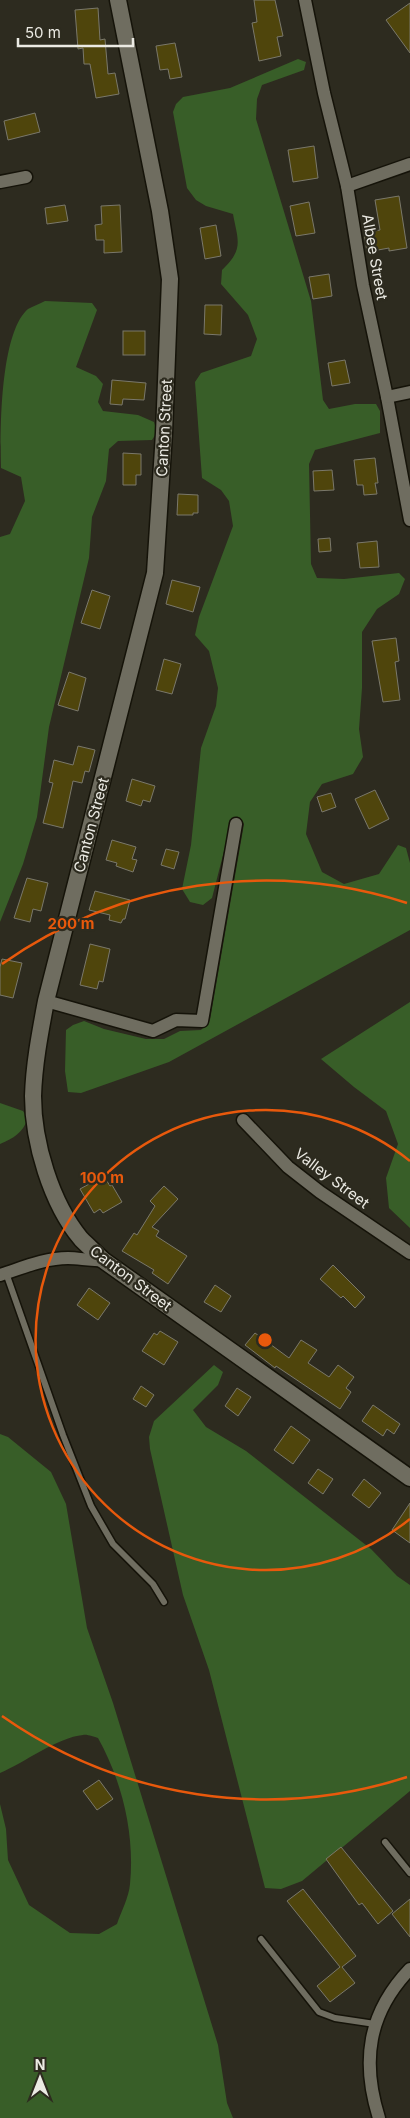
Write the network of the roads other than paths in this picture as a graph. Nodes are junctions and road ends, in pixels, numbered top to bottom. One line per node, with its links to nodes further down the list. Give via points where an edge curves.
1 (118, 0): 11 (street, Canton Street, via 160,211 170,279 155,573)
2 (305, 0): 6 (street, Albee Street)
3 (410, 164): 6 (street)
4 (26, 177): 5 (street)
5 (0, 182)
6 (347, 186): 8 (street, Albee Street, via 363,285)
7 (410, 392): 8 (street)
8 (388, 397): 9 (street, Albee Street)
9 (410, 520)
10 (236, 824): 11 (street, via 202,1021 176,1020 153,1031)
11 (46, 1002): 14 (street, Canton Street, via 37,1048 33,1098 40,1148 46,1173 60,1205 80,1238)
12 (243, 1120): 13 (street, Valley Street, via 288,1166 320,1192)
13 (410, 1253)
14 (103, 1260): 15 (street, via 50,1260); 16 (street, Canton Street)
15 (3, 1274): 17 (lane, via 91,1506 113,1544 148,1578)
16 (410, 1478)
17 (164, 1602)
18 (385, 1842): 19 (lane)
19 (410, 1873)
20 (261, 1939): 22 (lane, via 319,2012)
21 (410, 1969): 22 (street, via 391,1991)
22 (375, 2024): 23 (street, via 369,2071)
23 (379, 2118)

